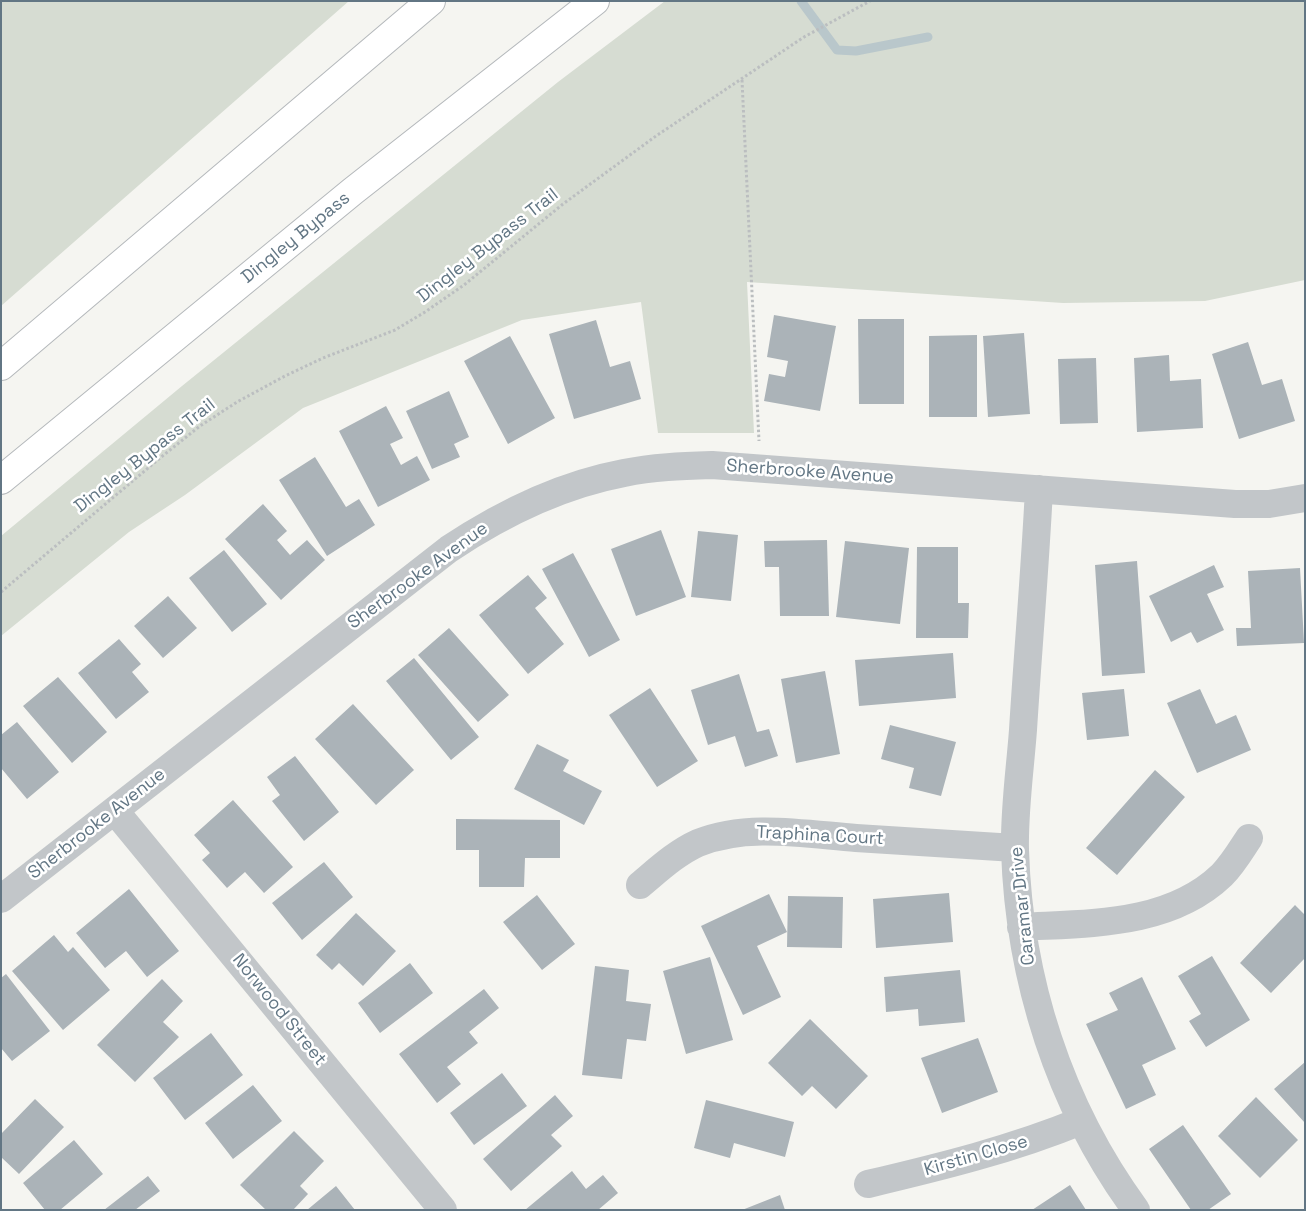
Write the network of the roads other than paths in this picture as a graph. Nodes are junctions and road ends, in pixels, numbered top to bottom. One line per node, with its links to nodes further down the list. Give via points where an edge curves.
1 (432, 1): 3 (highway)
2 (595, 1): 4 (highway, Dingley Bypass, via 353,191)
3 (1, 366)
4 (1, 480)
5 (1039, 489): 6 (street, Sherbrooke Avenue, via 1235,504 1269,504); 7 (street, Sherbrooke Avenue, via 712,465 624,473 544,496 482,527 422,570); 9 (street, Caramar Drive)
6 (1305, 498)
7 (115, 811): 11 (street, Sherbrooke Avenue); 15 (street, Norwood Street)
8 (1249, 838): 12 (street, via 1222,875 1188,900 1168,908 1106,922)
9 (1015, 848): 10 (street, Traphina Court, via 752,832 726,835 698,844); 12 (street, Caramar Drive)
10 (640, 885)
11 (1, 899)
12 (1021, 927): 13 (street, Caramar Drive, via 1042,1020 1055,1062)
13 (1081, 1121): 14 (street, Kirstin Close, via 1020,1144); 16 (street, Caramar Drive)
14 (868, 1184)
15 (443, 1210)
16 (1136, 1210)

